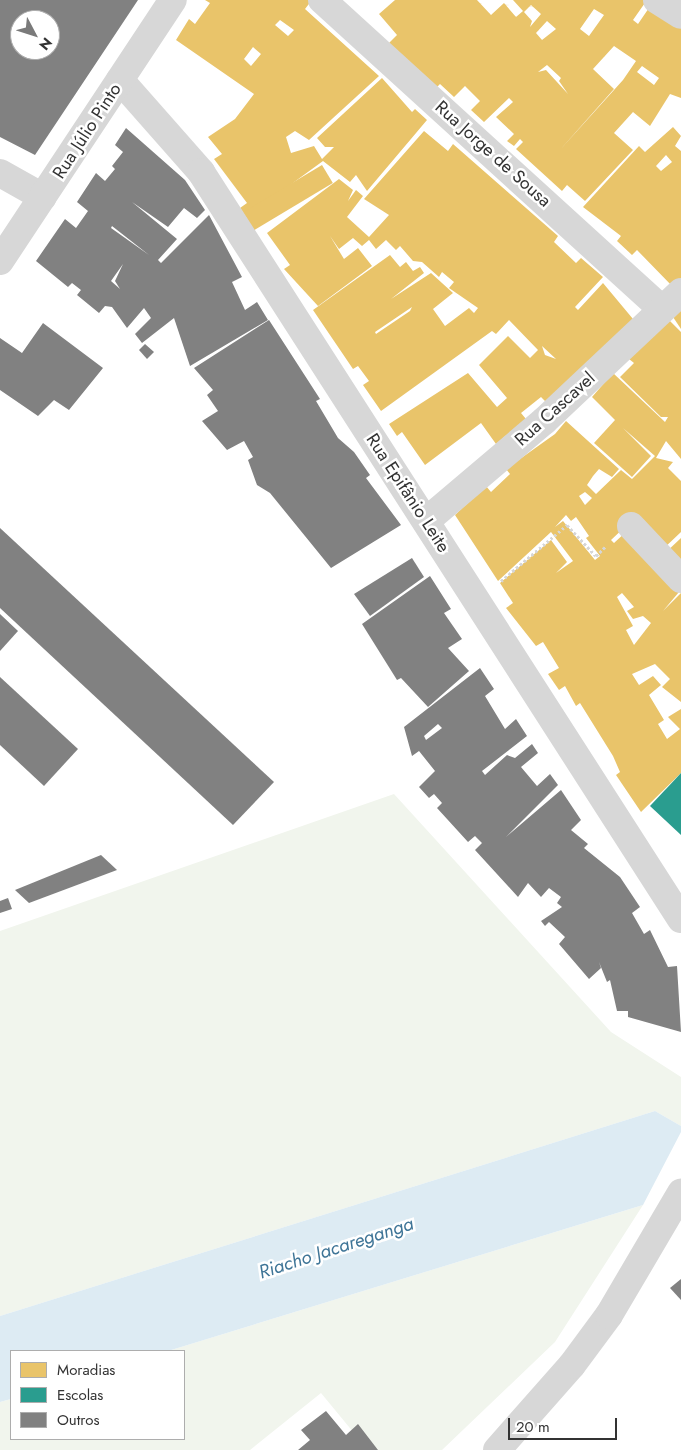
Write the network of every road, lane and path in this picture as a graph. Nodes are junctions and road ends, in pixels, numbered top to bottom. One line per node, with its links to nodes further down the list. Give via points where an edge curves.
1 (174, 0): 5 (street, Rua Júlio Pinto)
2 (322, 0): 9 (street, Rua Jorge de Sousa)
3 (658, 0): 4 (street)
4 (681, 15)
5 (120, 80): 7 (street, Rua Júlio Pinto); 10 (street, Rua Epifânio Leite, via 201,172)
6 (0, 173): 7 (street)
7 (43, 196): 8 (street, Rua Júlio Pinto)
8 (0, 262)
9 (672, 301): 10 (street, Rua Cascavel, via 544,421)
10 (426, 521): 13 (street, Rua Epifânio Leite)
11 (631, 526): 12 (street); 13 (path, via 596,556 567,525)
12 (681, 579)
13 (478, 601): 14 (street, Rua Epifânio Leite)
14 (681, 919)
15 (681, 1193): 16 (street)
16 (672, 1223): 17 (street, via 604,1322)
17 (497, 1450)

